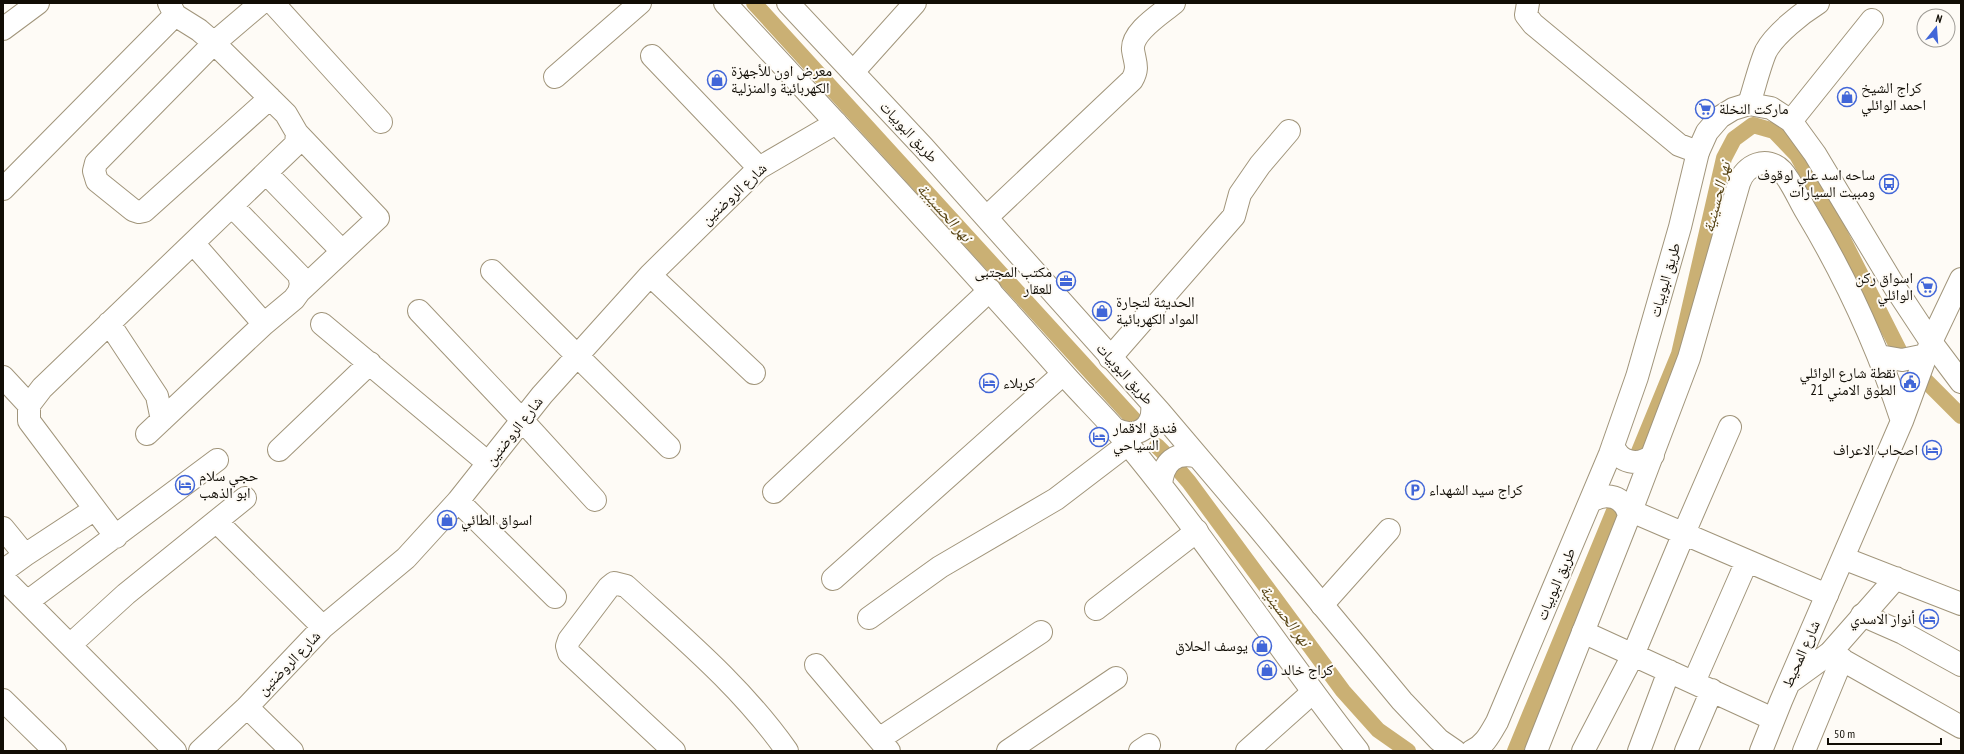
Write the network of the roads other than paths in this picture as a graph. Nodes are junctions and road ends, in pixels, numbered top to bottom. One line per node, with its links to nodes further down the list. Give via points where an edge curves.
1 (38, 3): 13 (street)
2 (261, 3): 14 (street)
3 (273, 3): 21 (street)
4 (640, 3): 17 (street)
5 (725, 3): 22 (street)
6 (788, 3): 16 (street, طريق البوبيات)
7 (915, 3): 16 (street)
8 (1174, 3): 30 (street, via 1140,31 1134,41 1133,50 1137,67 1132,80)
9 (1528, 3): 25 (street, via 1526,15 1532,24 1679,145)
10 (1818, 3): 19 (street, via 1775,39 1766,51)
11 (172, 9): 14 (street); 28 (street)
12 (1872, 20): 20 (street)
13 (5, 24)
14 (214, 43): 18 (street); 18 (street, via 96,163 94,171 97,181 133,210 144,211)
15 (652, 56): 26 (street)
16 (853, 72): 30 (street, طريق البوبيات)
17 (555, 76)
18 (270, 98): 24 (street, via 286,114)
19 (1749, 104): 20 (street, طريق البوبيات, via 1771,108); 25 (street, طريق البوبيات, via 1720,117 1707,132)
20 (1791, 121): 42 (street, طريق البوبيات, via 1815,154 1900,296)
21 (381, 122)
22 (836, 123): 26 (street, شارع الروضتين); 36 (street)
23 (1289, 131): 45 (street, via 1260,165 1240,194 1234,216)
24 (297, 133): 27 (street, via 296,144); 32 (street, via 378,218)
25 (1698, 152): 57 (street, طريق البوبيات, via 1680,227 1641,362)
26 (759, 168): 34 (street, شارع الروضتين)
27 (266, 173): 29 (street); 32 (street)
28 (3, 189)
29 (232, 206): 31 (street); 37 (street, via 299,275)
30 (987, 217): 45 (street, طريق البوبيات)
31 (193, 243): 39 (street); 40 (street)
32 (342, 251): 37 (street)
33 (492, 271): 43 (street)
34 (650, 275): 43 (street, شارع الروضتين); 47 (street)
35 (1961, 279): 42 (street, شارع المحيط)
36 (990, 290): 48 (street); 65 (street)
37 (299, 292): 40 (street)
38 (419, 311): 53 (street)
39 (109, 323): 40 (street, via 157,396 154,427); 52 (street, via 42,388)
40 (264, 324)
41 (322, 324): 46 (street)
42 (1928, 349): 44 (street, via 1914,359); 50 (street, طريق البوبيات); 54 (street, شارع المحيط)
43 (577, 354): 53 (street, شارع الروضتين); 58 (street)
44 (1878, 356): 54 (street); 60 (street, via 1816,229 1782,171 1768,164 1753,165 1741,175 1690,358)
45 (1110, 358): 51 (street, طريق البوبيات)
46 (370, 363): 59 (street); 63 (street)
47 (754, 373)
48 (1063, 374): 56 (street); 84 (street)
49 (3, 377): 52 (street)
50 (1961, 382)
51 (1152, 404): 56 (street, via 1151,420 1143,430 1131,434 1122,433); 61 (street, طريق البوبيات)
52 (29, 405): 70 (street, via 29,421)
53 (521, 419): 63 (street, شارع الروضتين); 67 (street)
54 (1902, 420): 79 (street, شارع المحيط)
55 (1730, 427): 76 (street)
56 (1122, 436): 64 (street); 92 (street, via 1056,499 940,567)
57 (1613, 444): 60 (street, via 1617,454 1630,462 1645,461); 69 (street, طريق البوبيات)
58 (670, 447)
59 (279, 450)
60 (1653, 455): 71 (street)
61 (1198, 457): 64 (street, via 1185,455 1172,460 1165,467); 89 (street, طريق البوبيات)
62 (217, 460): 77 (street)
63 (488, 462): 68 (street, شارع الروضتين)
64 (1161, 485): 75 (street)
65 (774, 492)
66 (245, 498): 72 (street)
67 (595, 500)
68 (458, 501): 86 (street); 93 (street, شارع الروضتين, via 406,558)
69 (1590, 502): 71 (street, via 1604,496 1614,497 1626,506); 121 (street, طريق البوبيات, via 1497,722 1489,737)
70 (95, 509): 77 (street); 78 (street)
71 (1630, 514): 76 (street); 95 (street)
72 (217, 522): 93 (street); 96 (street, via 126,594)
73 (3, 528): 78 (street)
74 (1389, 530): 89 (street)
75 (1197, 531): 90 (street); 105 (street)
76 (1684, 533): 80 (street); 97 (street)
77 (116, 537): 87 (street)
78 (25, 555): 81 (street)
79 (1843, 558): 83 (street); 85 (street, شارع المحيط)
80 (1747, 560): 85 (street); 104 (street)
81 (3, 571)
82 (3, 578): 87 (street)
83 (1896, 578): 88 (street); 91 (street)
84 (833, 579)
85 (1827, 595): 103 (street, شارع المحيط)
86 (555, 597)
87 (27, 602): 96 (street)
88 (1961, 604)
89 (1322, 605): 120 (street, طريق البوبيات, via 1402,701 1439,740)
90 (1096, 609)
91 (1862, 615): 98 (street); 100 (street, via 1903,633)
92 (869, 618)
93 (323, 627): 107 (street, شارع الروضتين)
94 (1041, 632): 110 (street)
95 (1583, 632): 97 (street); 122 (street)
96 (70, 645): 112 (street)
97 (1633, 655): 101 (street); 123 (street)
98 (1836, 656): 103 (street); 109 (street); 127 (street)
99 (816, 665): 110 (street)
100 (1961, 665)
101 (1670, 671): 104 (street); 124 (street)
102 (1116, 678): 117 (street)
103 (1789, 683): 108 (street, شارع المحيط)
104 (1703, 686): 108 (street); 125 (street)
105 (1312, 692): 118 (street); 119 (street)
106 (3, 700): 111 (street)
107 (246, 707): 113 (street, شارع الروضتين); 114 (street)
108 (1774, 719): 126 (street, شارع المحيط)
109 (1961, 727)
110 (884, 745)
111 (55, 751)
112 (175, 751)
113 (200, 751)
114 (292, 751)
115 (674, 751): 116 (street, via 569,653 569,640 609,587 614,584 626,586 717,669 754,708)
116 (787, 751)
117 (1008, 751)
118 (1247, 751)
119 (1358, 751)
120 (1455, 751)
121 (1472, 751)
122 (1536, 751)
123 (1583, 751)
124 (1639, 751)
125 (1686, 751)
126 (1761, 751)
127 (1804, 751)

